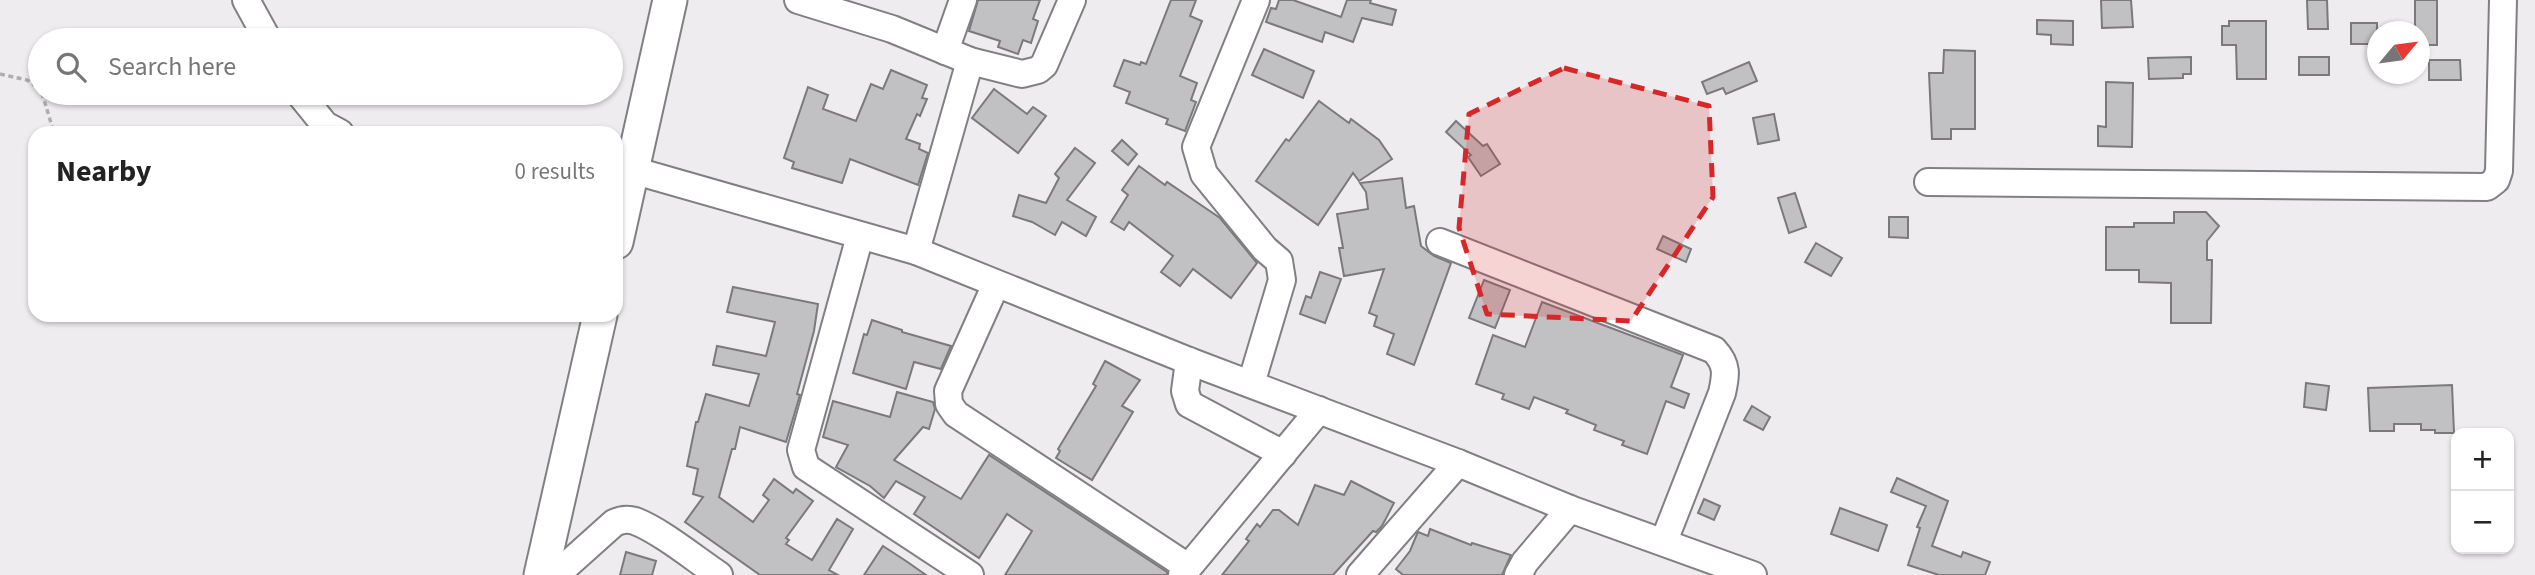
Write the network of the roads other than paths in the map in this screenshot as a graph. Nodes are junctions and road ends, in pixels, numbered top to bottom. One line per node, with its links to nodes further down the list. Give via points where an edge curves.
1 (246, 0): 8 (street)
2 (670, 0): 12 (main road)
3 (798, 0): 9 (street, via 892,29)
4 (963, 0): 9 (street)
5 (1072, 0): 9 (street, via 1048,59 1038,70 1015,73)
6 (1256, 0): 20 (street, via 1196,147 1204,174 1279,261 1282,280)
7 (2503, 0): 13 (street, via 2499,171 2487,187)
8 (261, 28)
9 (958, 56): 16 (street)
10 (309, 105): 11 (street)
11 (327, 126)
12 (624, 169): 14 (street)
13 (1928, 182)
14 (860, 236): 16 (street); 31 (street, via 802,459 806,467)
15 (1440, 242): 25 (street, via 1714,350 1724,361 1722,393)
16 (915, 251): 17 (street)
17 (996, 284): 19 (street); 27 (street, via 948,391 949,404 956,414)
18 (598, 322): 28 (main road)
19 (1188, 361): 20 (street); 22 (street, via 1185,391 1189,404)
20 (1251, 384): 21 (street)
21 (1319, 410): 22 (street); 23 (street)
22 (1283, 454): 27 (street)
23 (1458, 463): 24 (street); 32 (street)
24 (1570, 509): 25 (street); 33 (street)
25 (1664, 541): 26 (street)
26 (1696, 565): 34 (street)
27 (1185, 571)
28 (541, 575)
29 (556, 575): 30 (street, via 622,519 648,528)
30 (719, 575)
31 (970, 575)
32 (1360, 575)
33 (1518, 575)
34 (1753, 575)

